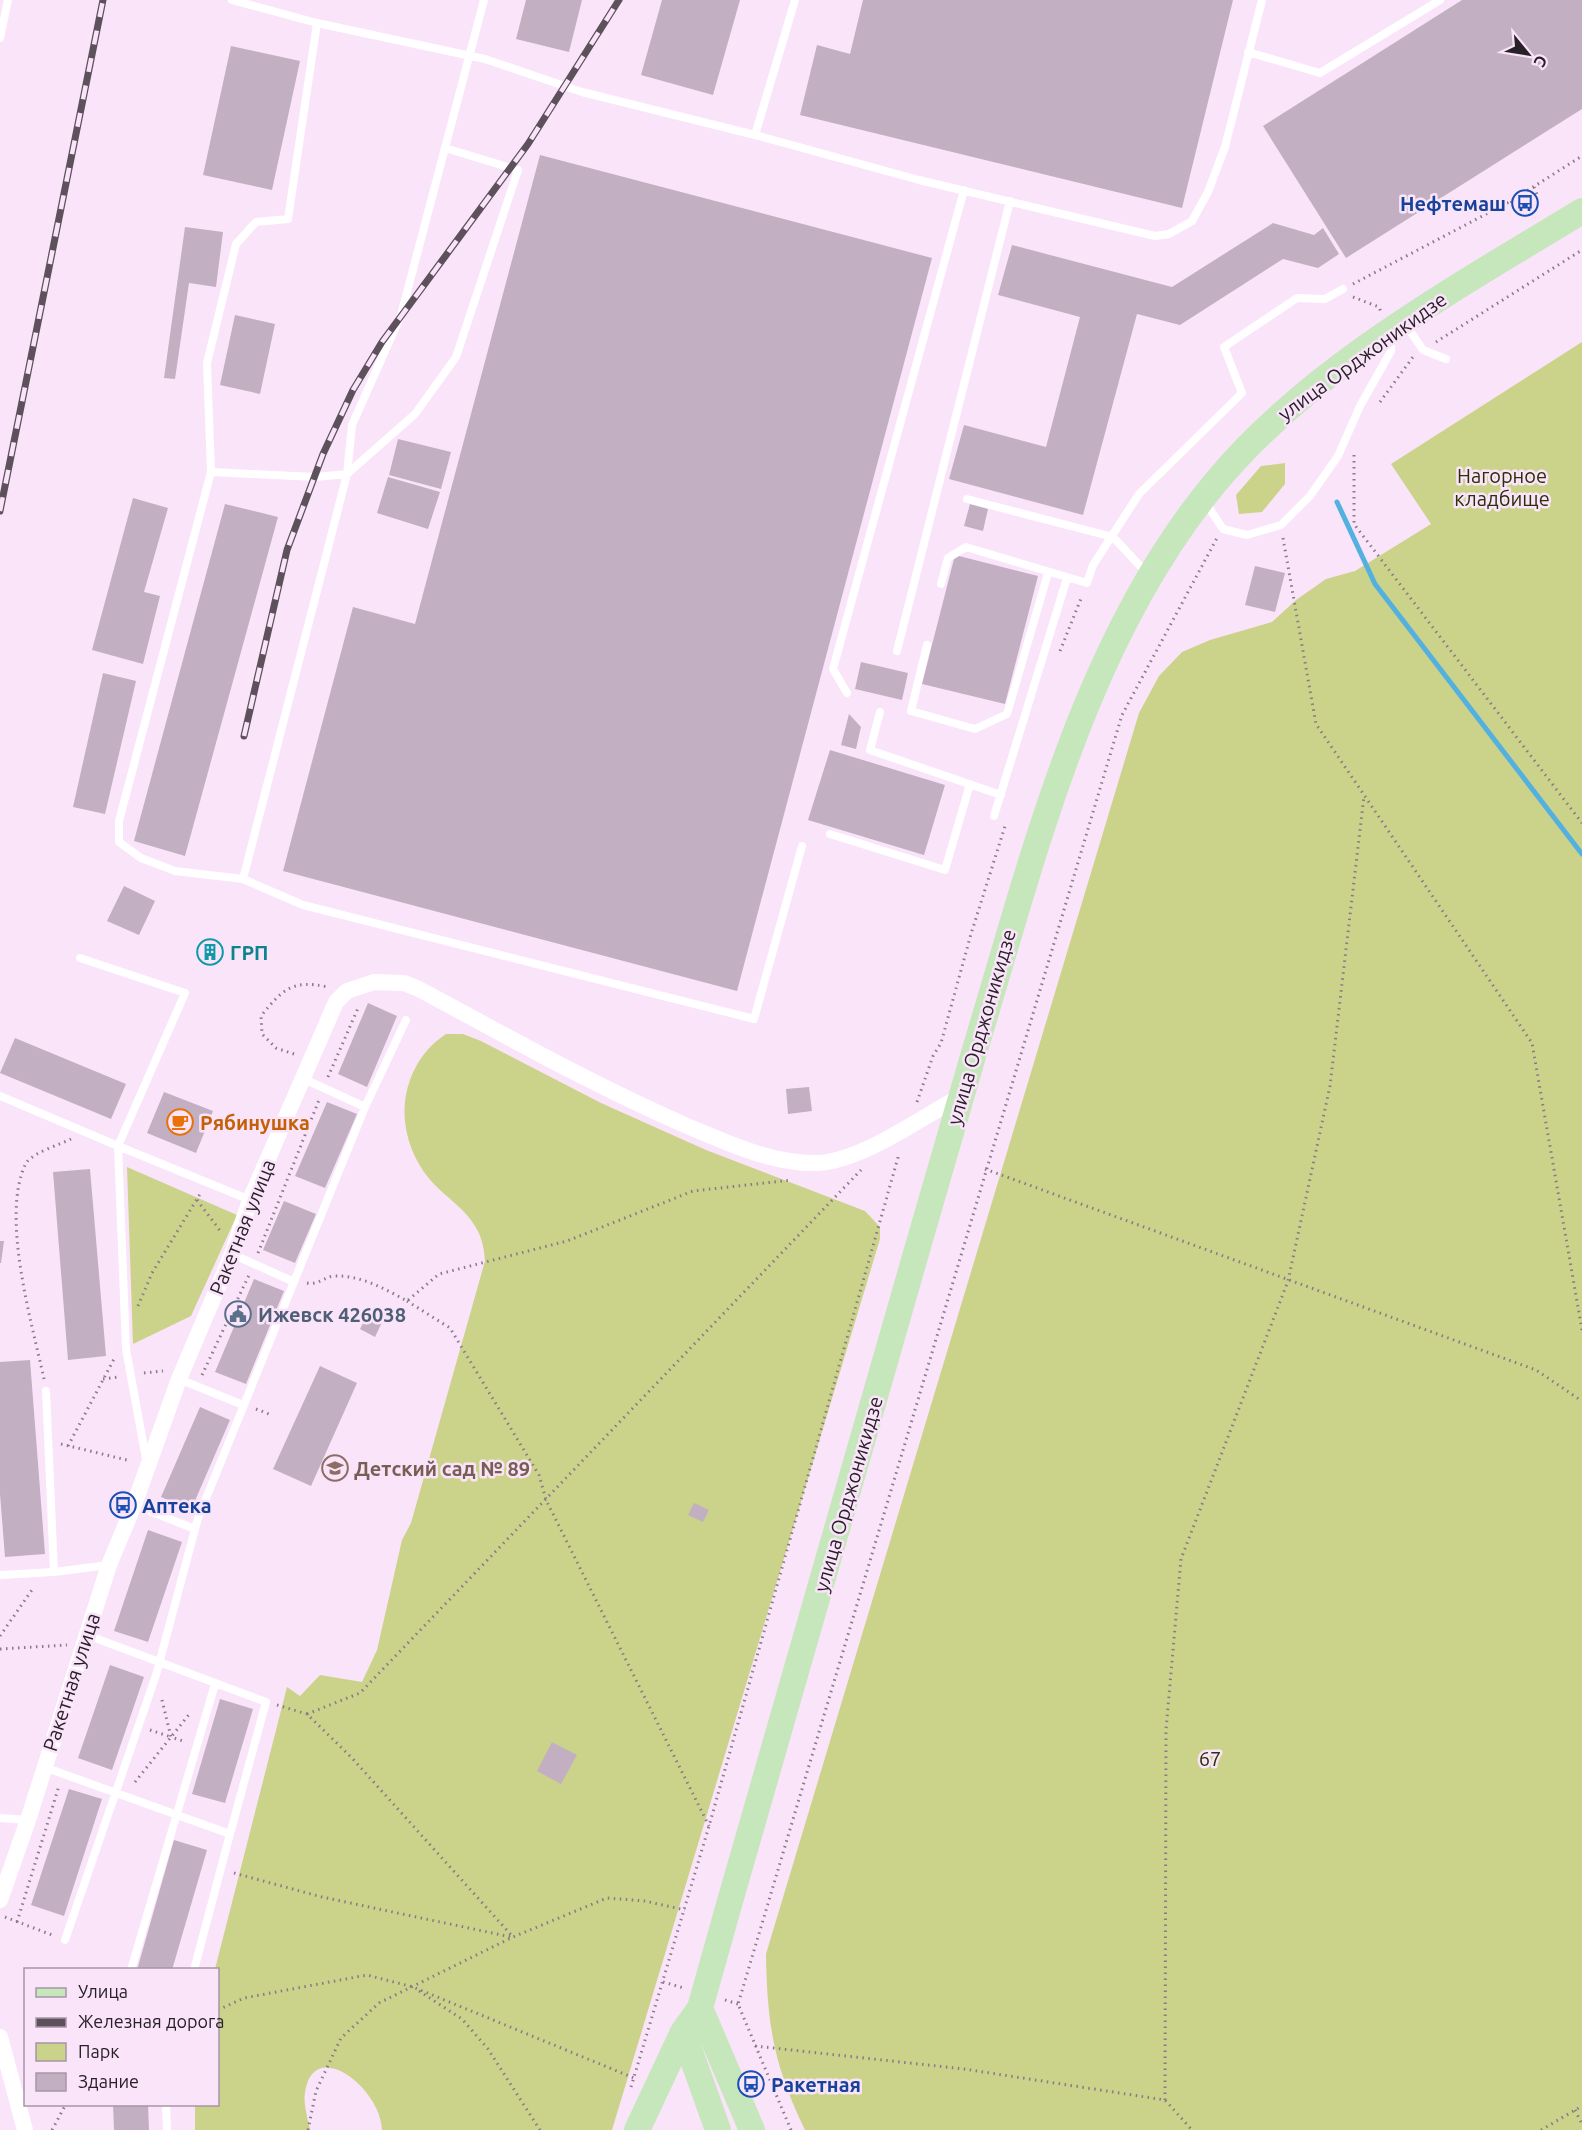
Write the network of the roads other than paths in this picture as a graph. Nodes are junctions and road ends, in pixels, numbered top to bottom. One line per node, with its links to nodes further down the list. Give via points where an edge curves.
1 (8, 0): 8 (lane)
2 (232, 0): 7 (lane)
3 (484, 0): 10 (lane)
4 (795, 0): 11 (lane)
5 (1262, 0): 9 (lane)
6 (1440, 0): 9 (lane, via 1320,73)
7 (317, 23): 10 (lane); 19 (lane, via 288,219 255,222 236,244 207,363)
8 (0, 38)
9 (1248, 52): 14 (lane, via 1225,147 1192,221 1169,234 1155,236)
10 (469, 56): 11 (lane, via 582,92); 12 (lane)
11 (755, 135): 13 (lane)
12 (445, 148): 20 (lane, via 401,315 352,425); 20 (lane, via 518,170 456,357 415,414)
13 (964, 190): 14 (lane); 30 (lane, via 833,669)
14 (1010, 201): 29 (lane)
15 (1582, 211): 17 (main road, улица Орджоникидзе)
16 (1343, 289): 23 (lane, via 1325,299 1297,298 1224,347 1242,393 1139,494)
17 (1397, 326): 18 (lane, via 1423,350); 21 (main road, улица Орджоникидзе, via 1279,413); 21 (lane, via 1391,351 1338,456 1310,496 1281,525 1247,535 1222,529 1209,508)
18 (1446, 359)
19 (211, 472): 20 (lane, via 315,477); 37 (lane, via 119,821 118,842 141,858 175,871)
20 (347, 474): 37 (lane)
21 (1215, 483): 24 (main road, улица Орджоникидзе)
22 (967, 499): 23 (lane)
23 (1113, 537): 24 (lane); 26 (lane, via 1093,565 1087,583)
24 (1149, 572): 42 (main road, улица Орджоникидзе, via 1094,692 1046,811)
25 (1048, 573): 26 (lane); 27 (lane, via 966,547 948,558); 28 (lane, via 1007,714 975,729 911,711)
26 (1067, 578): 33 (lane)
27 (941, 584)
28 (927, 645)
29 (897, 651)
30 (847, 693)
31 (880, 712): 32 (lane, via 870,750)
32 (970, 784): 33 (lane); 35 (lane, via 945,870)
33 (1001, 795): 34 (lane)
34 (994, 816)
35 (830, 834)
36 (802, 846): 37 (lane, via 754,1019 303,905)
37 (243, 879)
38 (80, 958): 44 (lane, via 184,993)
39 (406, 1020): 43 (lane)
40 (302, 1078): 42 (street, Ракетная улица, via 336,1002 347,991 374,982 404,983 419,989 613,1094 722,1141 778,1160 819,1163 865,1151); 43 (lane); 45 (street, Ракетная улица)
41 (0, 1096): 44 (lane)
42 (961, 1096): 70 (main road, улица Орджоникидзе)
43 (365, 1107): 47 (lane)
44 (118, 1146): 45 (lane); 51 (lane, via 126,1336)
45 (250, 1200): 46 (street, Ракетная улица)
46 (232, 1254): 47 (lane); 48 (street, Ракетная улица)
47 (292, 1281): 50 (lane)
48 (179, 1378): 50 (lane); 51 (street, Ракетная улица)
49 (46, 1391): 55 (lane)
50 (243, 1405): 53 (lane)
51 (148, 1466): 52 (street, Ракетная улица)
52 (134, 1505): 53 (lane); 54 (street, Ракетная улица)
53 (195, 1529): 58 (lane)
54 (109, 1565): 55 (lane); 57 (street, Ракетная улица)
55 (54, 1572): 56 (lane)
56 (0, 1575)
57 (85, 1640): 58 (lane); 60 (street, Ракетная улица)
58 (159, 1664): 59 (lane); 61 (lane)
59 (215, 1684): 62 (lane); 65 (lane, via 266,1702)
60 (44, 1767): 61 (lane); 64 (street, Ракетная улица)
61 (120, 1793): 62 (lane); 67 (lane)
62 (177, 1814): 65 (lane); 68 (lane)
63 (0, 1818): 64 (lane)
64 (28, 1820): 66 (street, Ракетная улица)
65 (230, 1834): 69 (lane)
66 (0, 1900)
67 (65, 1940)
68 (132, 1968)
69 (195, 1968)
70 (699, 2008): 71 (main road, улица Орджоникидзе); 73 (main road)
71 (683, 2032): 74 (main road); 79 (main road, улица Орджоникидзе)
72 (0, 2037): 77 (street)
73 (713, 2040): 74 (main road); 76 (main road)
74 (704, 2091): 80 (main road); 81 (main road)
75 (166, 2106): 78 (lane)
76 (746, 2128)
77 (25, 2130)
78 (167, 2130)
79 (637, 2130)
80 (697, 2130)
81 (718, 2130)

